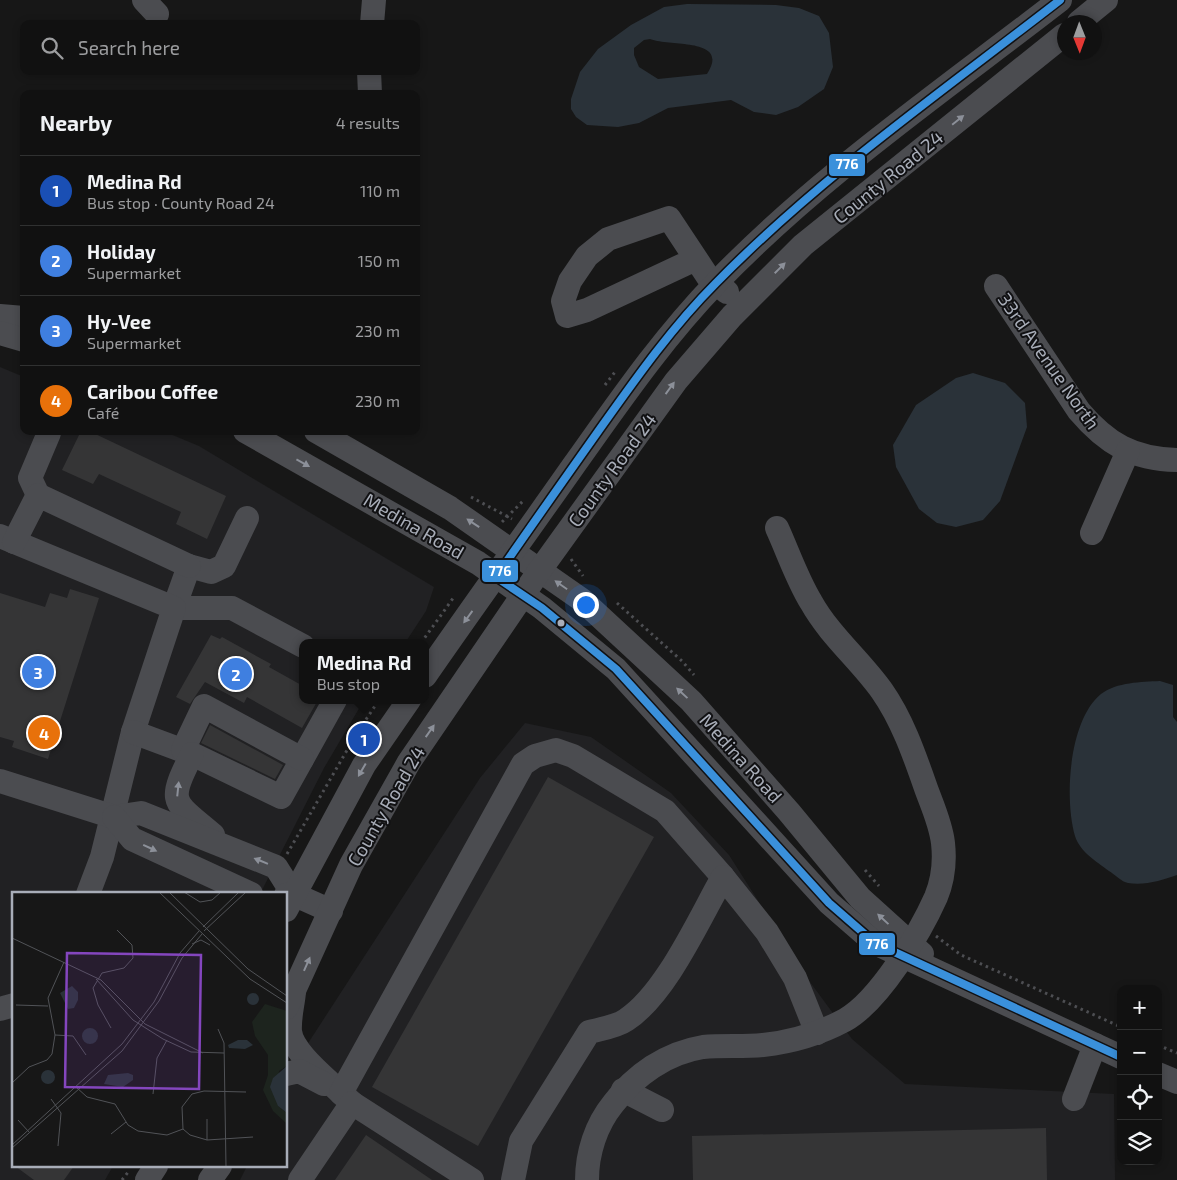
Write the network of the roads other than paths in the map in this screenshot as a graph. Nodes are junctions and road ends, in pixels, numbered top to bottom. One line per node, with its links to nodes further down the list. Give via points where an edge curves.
1 (374, 0): 3 (street)
2 (1060, 0): 8 (street, County Road 24, via 840,172 786,217)
3 (372, 20)
4 (1057, 41): 10 (street, County Road 24, one-way to 4, via 803,245)
5 (369, 75): 6 (street)
6 (370, 90)
7 (696, 259): 7 (street, via 669,218 608,239 587,256 570,281 563,301 567,316 596,307); 8 (street)
8 (716, 284): 10 (street); 26 (street, County Road 24, via 682,320 638,376)
9 (996, 286): 19 (street, 33rd Avenue North, via 1094,429)
10 (743, 305): 28 (street, County Road 24, one-way to 10, via 676,381)
11 (0, 316): 12 (street)
12 (20, 318)
13 (0, 333): 14 (street)
14 (20, 339)
15 (47, 435): 21 (street, via 30,478)
16 (263, 435): 18 (street, Medina Road)
17 (323, 435): 26 (street, Medina Road, one-way to 17, via 450,508)
18 (276, 438): 29 (street, Medina Road, one-way to 29)
19 (1128, 451): 20 (street, 33rd Avenue North, via 1159,460); 24 (street)
20 (1177, 460)
21 (38, 494): 25 (street); 27 (street)
22 (246, 518): 27 (street, via 224,566 212,572)
23 (777, 528): 48 (street, via 811,603 835,637 882,690 900,720 943,842 944,870 937,895)
24 (1092, 533)
25 (7, 539): 31 (street)
26 (513, 552): 28 (street, Medina Road); 29 (street, County Road 24)
27 (189, 566): 31 (street)
28 (540, 570): 30 (street, County Road 24); 48 (street, Medina Road, one-way to 28, via 854,891 691,701 582,600)
29 (496, 577): 30 (street, Medina Road); 33 (street, County Road 24, one-way to 33)
30 (524, 596): 47 (street, County Road 24, one-way to 30, via 351,865 409,762); 48 (street, Medina Road, via 616,669 829,903 874,943)
31 (174, 608): 32 (street, via 232,608); 36 (street)
32 (299, 644)
33 (429, 670)
34 (332, 704): 38 (street)
35 (405, 704): 46 (street, County Road 24, one-way to 46, via 364,765)
36 (133, 732): 37 (street); 40 (street)
37 (188, 752): 38 (street, via 281,797); 38 (street, via 204,706); 41 (street, one-way to 37, via 180,807 177,784)
38 (302, 759)
39 (0, 781): 40 (street)
40 (114, 818): 41 (street, via 141,813); 43 (street); 44 (street, one-way to 44, via 132,840)
41 (230, 848): 45 (street, one-way to 41, via 279,870)
42 (723, 877): 50 (street, via 768,932 795,978); 57 (street, via 665,811 573,756 556,750 535,756 523,764); 68 (street, via 676,960 645,1006 624,1022 589,1032 521,1141)
43 (89, 892)
44 (247, 892)
45 (286, 892)
46 (289, 900): 47 (street)
47 (330, 911): 49 (street, County Road 24, one-way to 47)
48 (911, 941): 50 (street, via 865,1007); 51 (street, Medina Road, via 946,975)
49 (290, 1000): 57 (street, County Road 24, via 290,1032 296,1044 305,1058)
50 (817, 1033): 56 (street, via 761,1045 703,1048 674,1055 646,1070)
51 (1095, 1045): 52 (street, Medina Road); 58 (street)
52 (1117, 1055)
53 (288, 1074): 57 (street, via 299,1071)
54 (1160, 1075): 55 (street)
55 (1177, 1082)
56 (623, 1090): 59 (street); 69 (street, via 605,1114 592,1142)
57 (347, 1098): 66 (street); 67 (street)
58 (1074, 1099)
59 (662, 1110)
60 (155, 1168): 63 (street)
61 (201, 1168): 64 (street)
62 (219, 1168): 65 (street)
63 (147, 1180)
64 (194, 1180)
65 (210, 1180)
66 (300, 1180)
67 (472, 1180)
68 (513, 1180)
69 (587, 1180)

